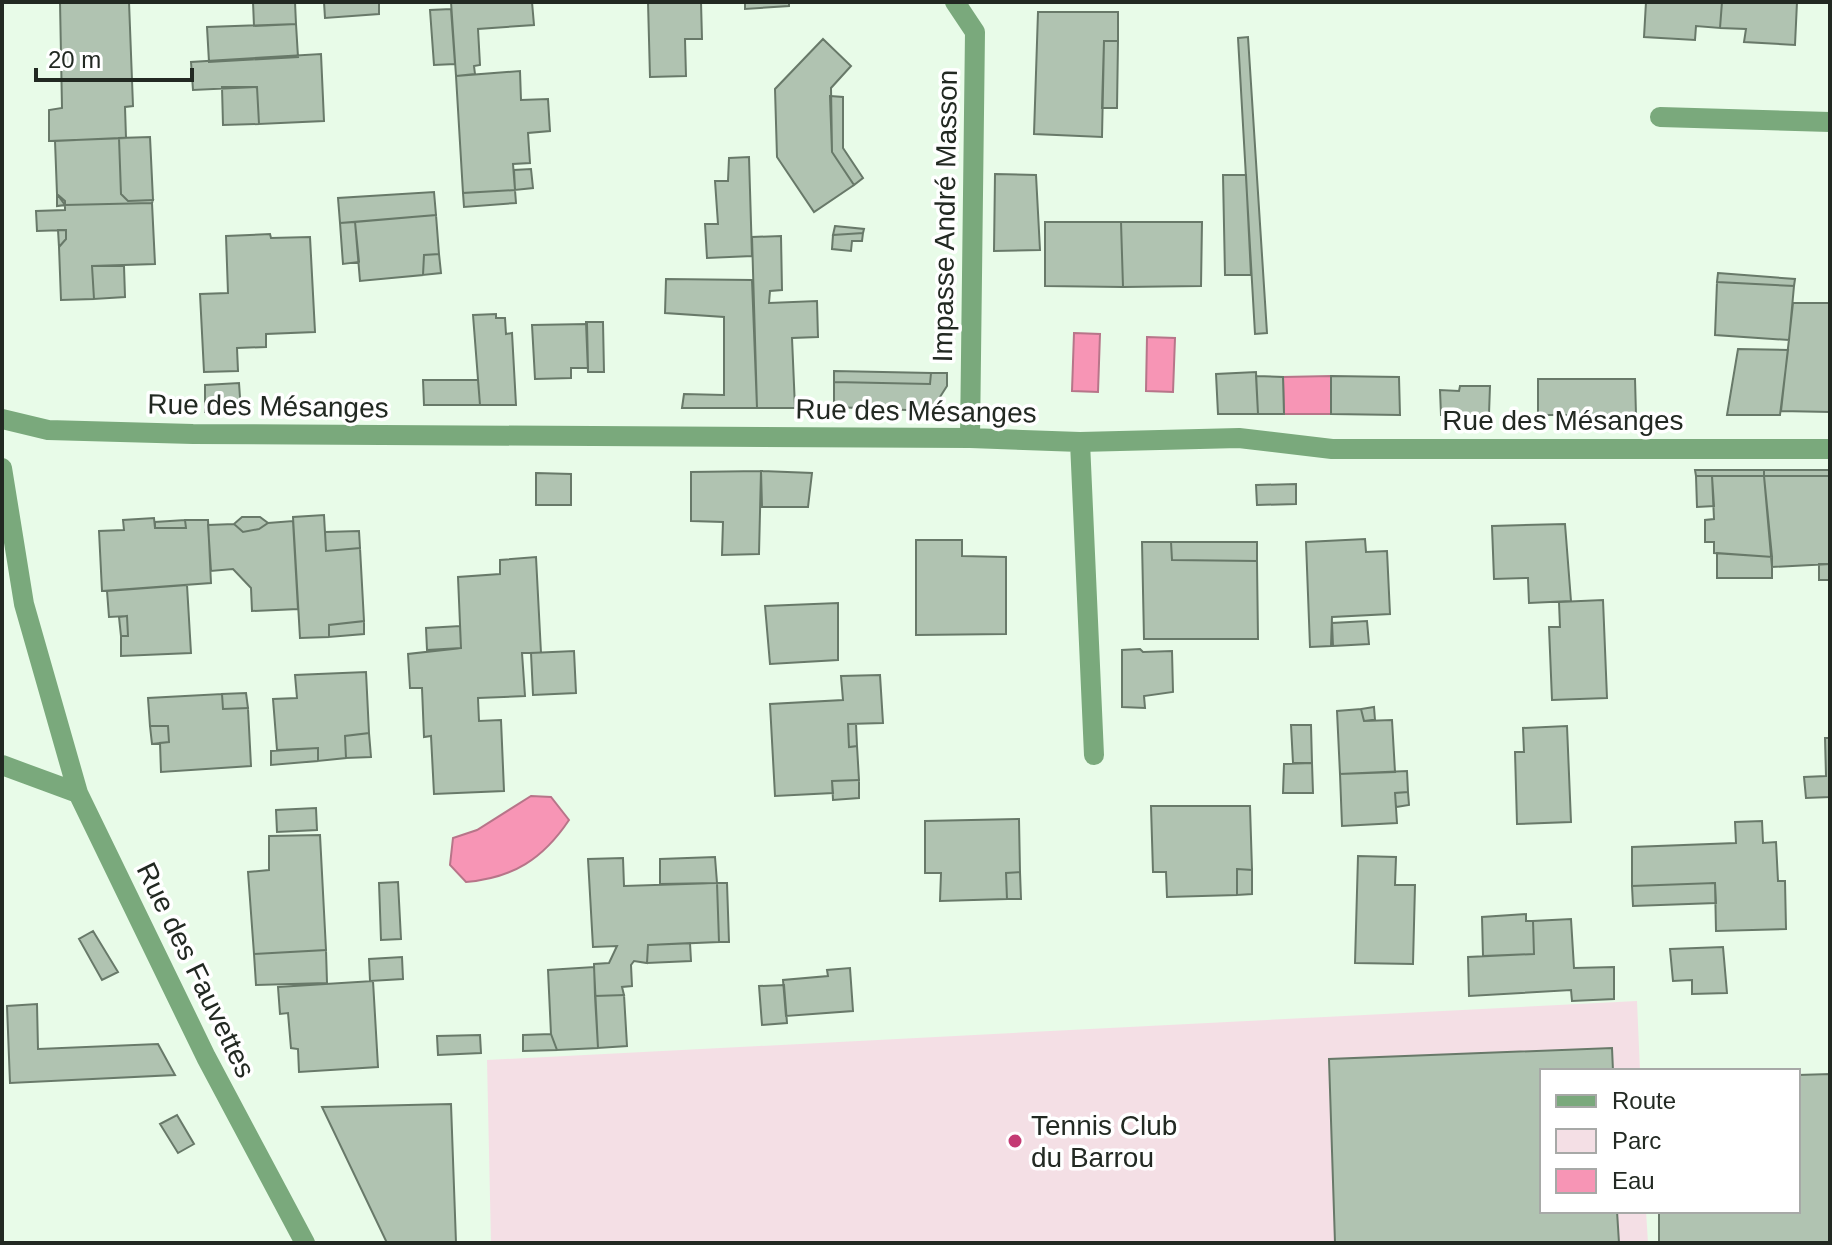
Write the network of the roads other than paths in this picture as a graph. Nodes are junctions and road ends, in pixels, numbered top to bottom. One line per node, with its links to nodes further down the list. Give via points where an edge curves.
1 (955, 2): 5 (street, Impasse André Masson, via 975,32)
2 (1660, 117): 3 (street)
3 (1830, 122)
4 (2, 419): 5 (street, Rue des Mésanges, via 48,430 193,434)
5 (970, 438): 6 (street, Rue des Mésanges)
6 (1080, 442): 7 (street, Rue des Mésanges, via 1239,438 1332,449); 9 (street)
7 (1830, 449)
8 (2, 468): 11 (street, Rue des Fauvettes, via 24,604)
9 (1094, 755)
10 (2, 765): 11 (street)
11 (78, 793): 12 (street, Rue des Fauvettes, via 206,1057)
12 (305, 1243)

